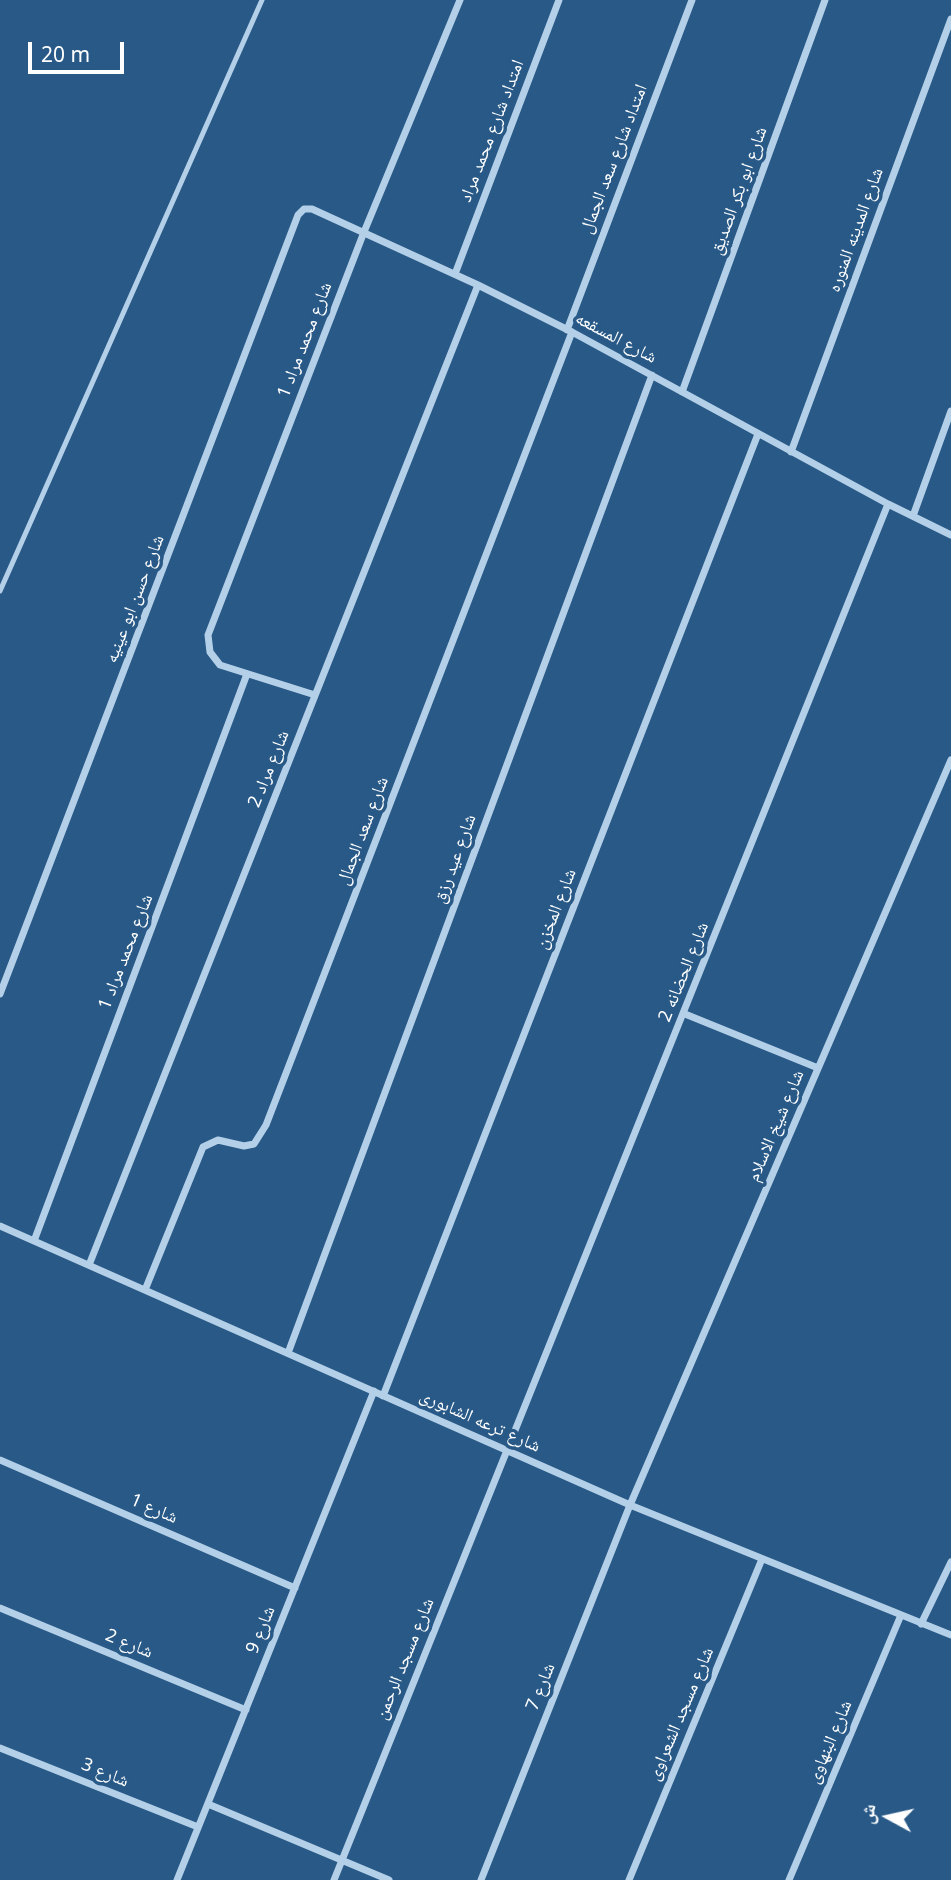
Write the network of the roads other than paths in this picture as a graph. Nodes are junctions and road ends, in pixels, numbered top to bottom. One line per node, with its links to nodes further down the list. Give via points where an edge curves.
1 (262, 0): 20 (lane)
2 (460, 0): 8 (street, شارع محمد مراد 1)
3 (559, 0): 9 (street, امتداد شارع محمد مراد)
4 (692, 0): 11 (street, امتداد شارع سعد الجمال)
5 (825, 0): 13 (street, شارع ابو بكر الصديق)
6 (951, 19): 16 (street, شارع المدينه المنوره)
7 (298, 215): 8 (street, شارع المسقعه, via 312,209); 24 (street, شارع حسن ابو عينيه)
8 (364, 232): 9 (street, شارع المسقعه); 21 (street, شارع محمد مراد 1, via 208,635 210,652 220,665)
9 (455, 274): 10 (street, شارع المسقعه)
10 (478, 285): 11 (street, شارع المسقعه); 22 (street, شارع مراد 2)
11 (569, 331): 12 (street, شارع المسقعه); 30 (street, شارع سعد الجمال, via 266,1125 254,1144 218,1140 203,1147)
12 (652, 375): 13 (street, شارع المسقعه); 31 (street, شارع عيد رزق)
13 (682, 393): 15 (street, شارع المسقعه)
14 (951, 411): 18 (street)
15 (758, 434): 16 (street, شارع المسقعه); 33 (street, شارع المخزن)
16 (791, 452): 17 (street, شارع المسقعه)
17 (888, 504): 18 (street, شارع المسقعه); 25 (street, شارع الحضانه 2)
18 (913, 516): 19 (street, شارع المسقعه)
19 (951, 534)
20 (0, 591)
21 (247, 674): 22 (street, شارع محمد مراد 1); 28 (street, شارع محمد مراد 1)
22 (316, 695): 29 (street, شارع مراد 2)
23 (951, 760): 26 (street, شارع شيخ الاسلام)
24 (0, 994)
25 (685, 1014): 26 (street); 34 (street, شارع الحضانه 2)
26 (818, 1068): 36 (street, شارع شيخ الاسلام)
27 (0, 1226): 28 (street, شارع ترعه الشابورى)
28 (34, 1241): 29 (street, شارع ترعه الشابورى)
29 (89, 1265): 30 (street, شارع ترعه الشابورى)
30 (145, 1290): 31 (street, شارع ترعه الشابورى)
31 (288, 1353): 32 (street, شارع ترعه الشابورى)
32 (374, 1391): 33 (street, شارع ترعه الشابورى); 39 (street, شارع 9)
33 (383, 1396): 34 (street, شارع ترعه الشابورى)
34 (506, 1450): 36 (street, شارع ترعه الشابورى); 48 (street, شارع مسجد الرحمن)
35 (0, 1460): 39 (street, شارع 1)
36 (630, 1505): 37 (street, شارع ترعه الشابورى); 52 (street, شارع 7)
37 (762, 1559): 41 (street, شارع ترعه الشابورى); 53 (street, شارع مسجد الشعراوى)
38 (951, 1562): 42 (street)
39 (295, 1588): 44 (street, شارع 9)
40 (0, 1608): 44 (street, شارع 2)
41 (901, 1615): 42 (street, شارع ترعه الشابورى); 54 (street, شارع البنهاوى)
42 (920, 1624): 43 (street, شارع ترعه الشابورى)
43 (951, 1635)
44 (246, 1710): 46 (street, شارع 9)
45 (0, 1748): 47 (street, شارع 3)
46 (208, 1804): 47 (street, شارع 9); 48 (street)
47 (198, 1827): 49 (street, شارع 9)
48 (342, 1860): 50 (street, شارع مسجد الرحمن); 51 (street)
49 (177, 1880)
50 (334, 1880)
51 (389, 1880)
52 (481, 1880)
53 (629, 1880)
54 (789, 1880)

